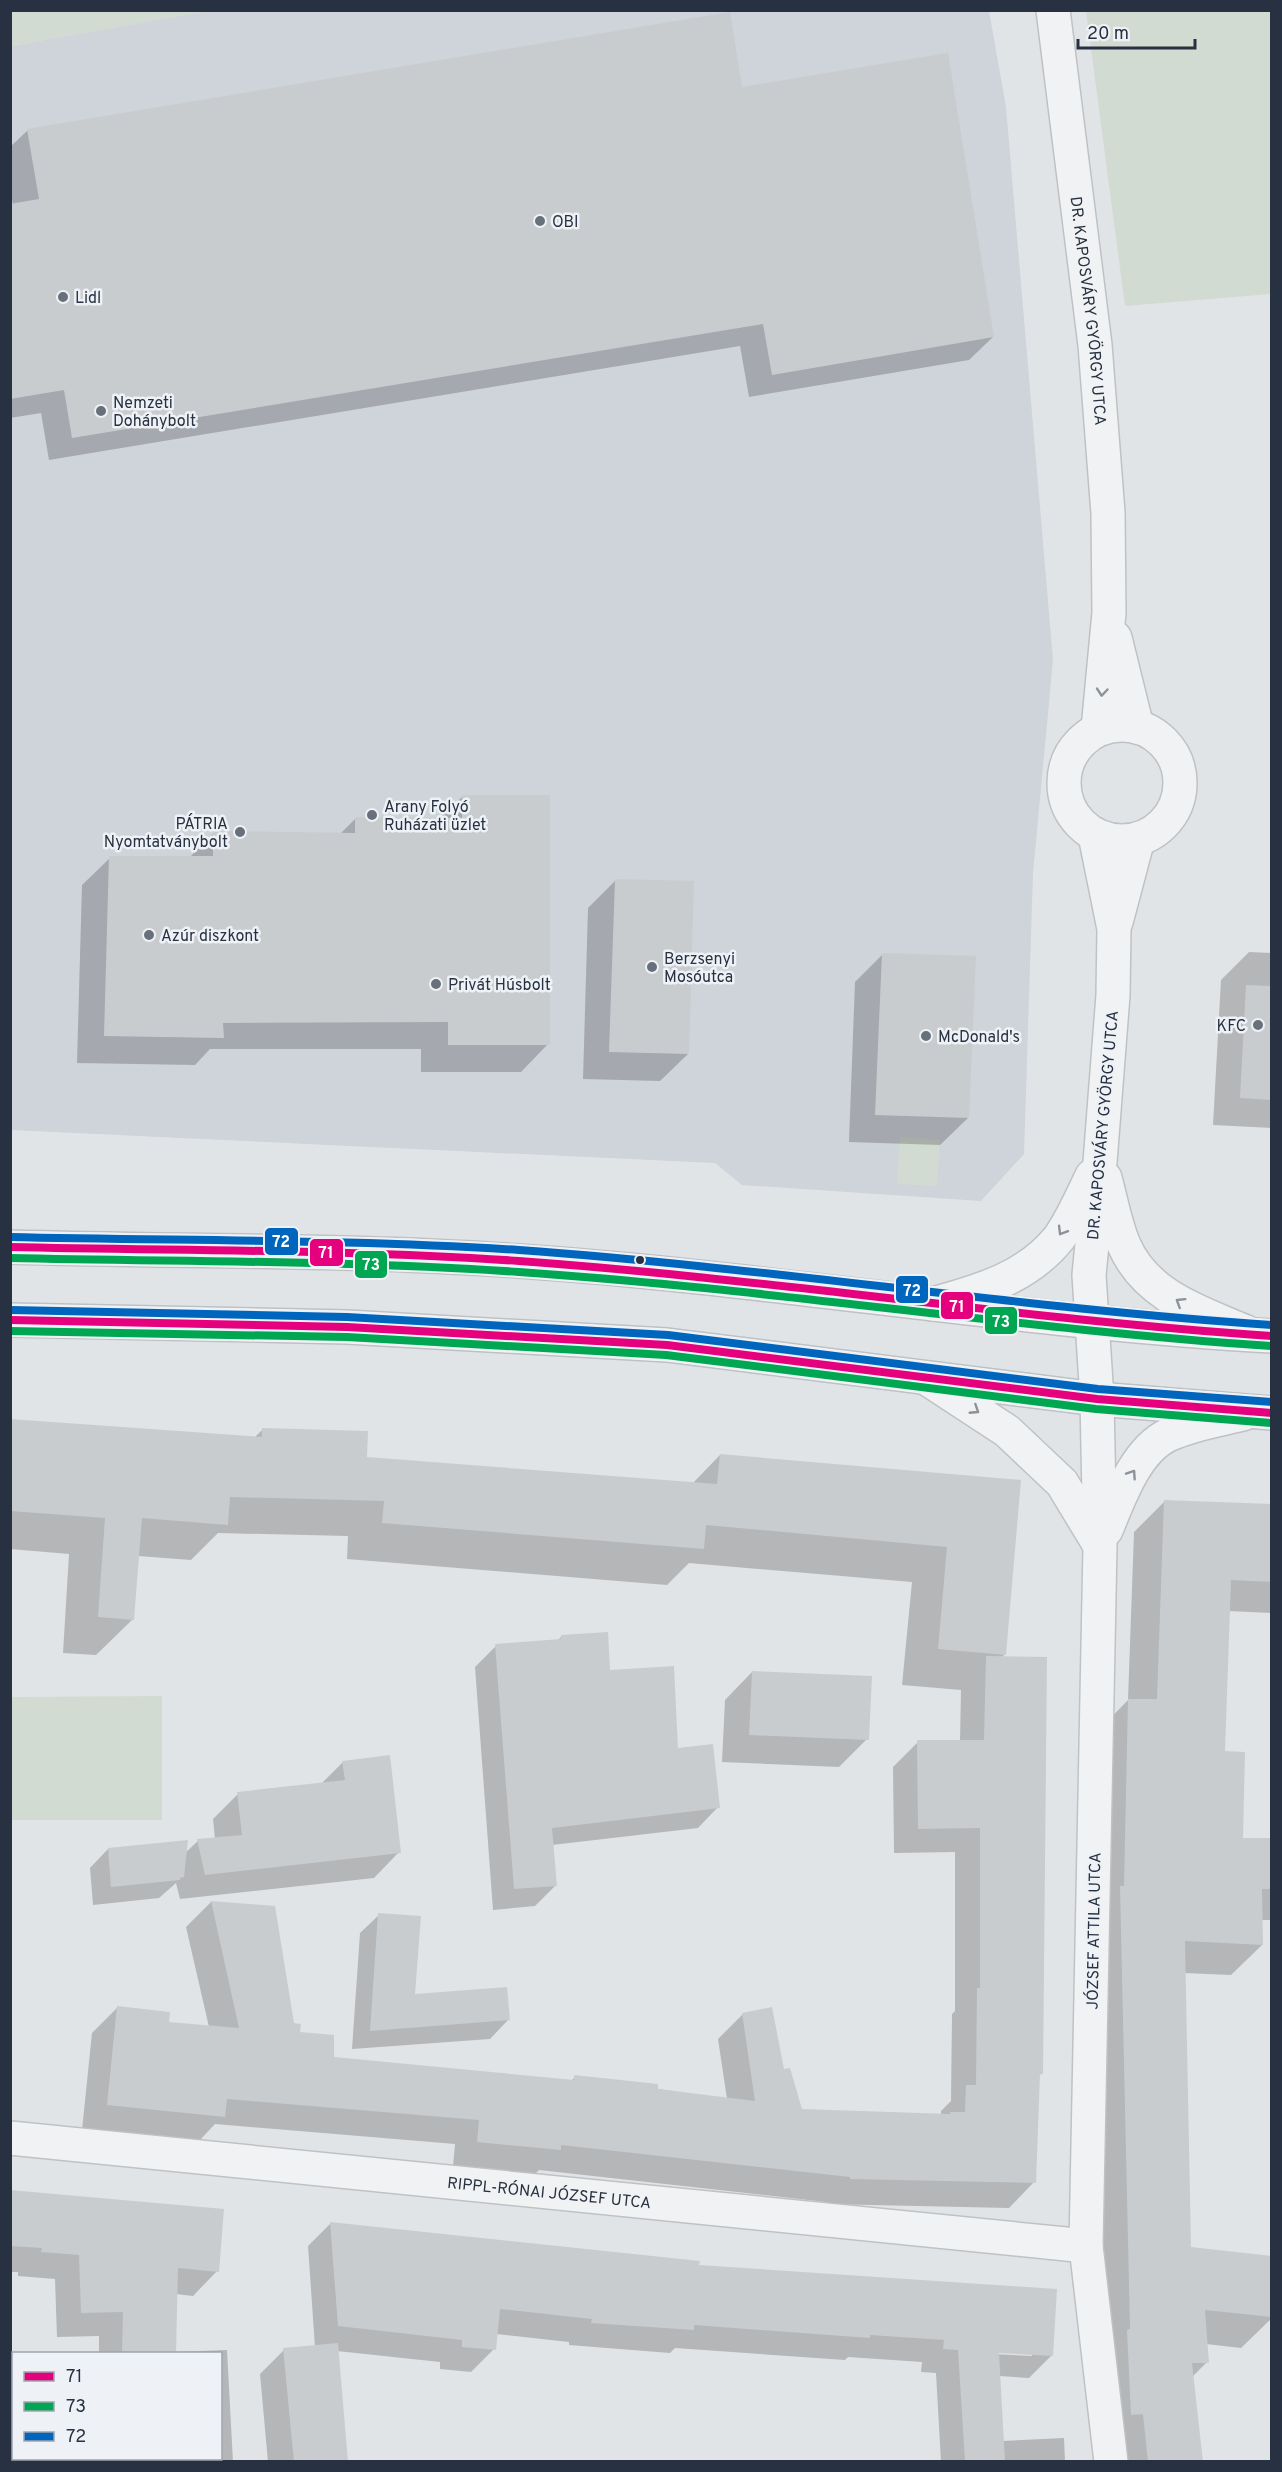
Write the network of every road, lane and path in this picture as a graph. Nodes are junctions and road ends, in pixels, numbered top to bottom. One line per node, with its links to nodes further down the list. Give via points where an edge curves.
1 (1053, 10): 2 (street, DR. KAPOSVÁRY GYÖRGY UTCA, via 1095,345 1108,513)
2 (1109, 613): 3 (street, DR. KAPOSVÁRY GYÖRGY UTCA); 4 (street, DR. KAPOSVÁRY GYÖRGY UTCA, one-way to 4)
3 (1137, 727): 4 (street, via 1121,724); 6 (street, via 1165,742 1176,759 1181,786 1169,818)
4 (1098, 729): 5 (street, via 1078,745 1069,759 1064,784 1072,812)
5 (1095, 835): 6 (street, via 1111,840); 7 (street, DR. KAPOSVÁRY GYÖRGY UTCA)
6 (1138, 839): 7 (street, DR. KAPOSVÁRY GYÖRGY UTCA)
7 (1114, 929): 8 (street, DR. KAPOSVÁRY GYÖRGY UTCA)
8 (1100, 1162): 10 (street, one-way to 10, via 1059,1238 1028,1268 984,1290); 12 (street, DR. KAPOSVÁRY GYÖRGY UTCA, via 1089,1275); 13 (street, one-way to 8, via 1185,1306 1146,1280 1125,1246)
9 (10, 1247): 10 (main road, via 518,1261 664,1273)
10 (931, 1304): 12 (main road)
11 (10, 1320): 14 (main road, via 347,1327 667,1345)
12 (1093, 1320): 13 (main road); 15 (street, DR. KAPOSVÁRY GYÖRGY UTCA)
13 (1262, 1336)
14 (926, 1378): 15 (main road); 17 (street, one-way to 17, via 1006,1431 1062,1483)
15 (1097, 1399): 16 (main road); 17 (street, JÓZSEF ATTILA UTCA)
16 (1261, 1412): 17 (street, one-way to 16, via 1123,1487 1148,1450 1166,1436 1190,1427)
17 (1100, 1546): 19 (street, JÓZSEF ATTILA UTCA)
18 (10, 2138): 19 (street, RIPPL-RÓNAI JÓZSEF UTCA)
19 (1086, 2246): 20 (street, JÓZSEF ATTILA UTCA)
20 (1111, 2462)

